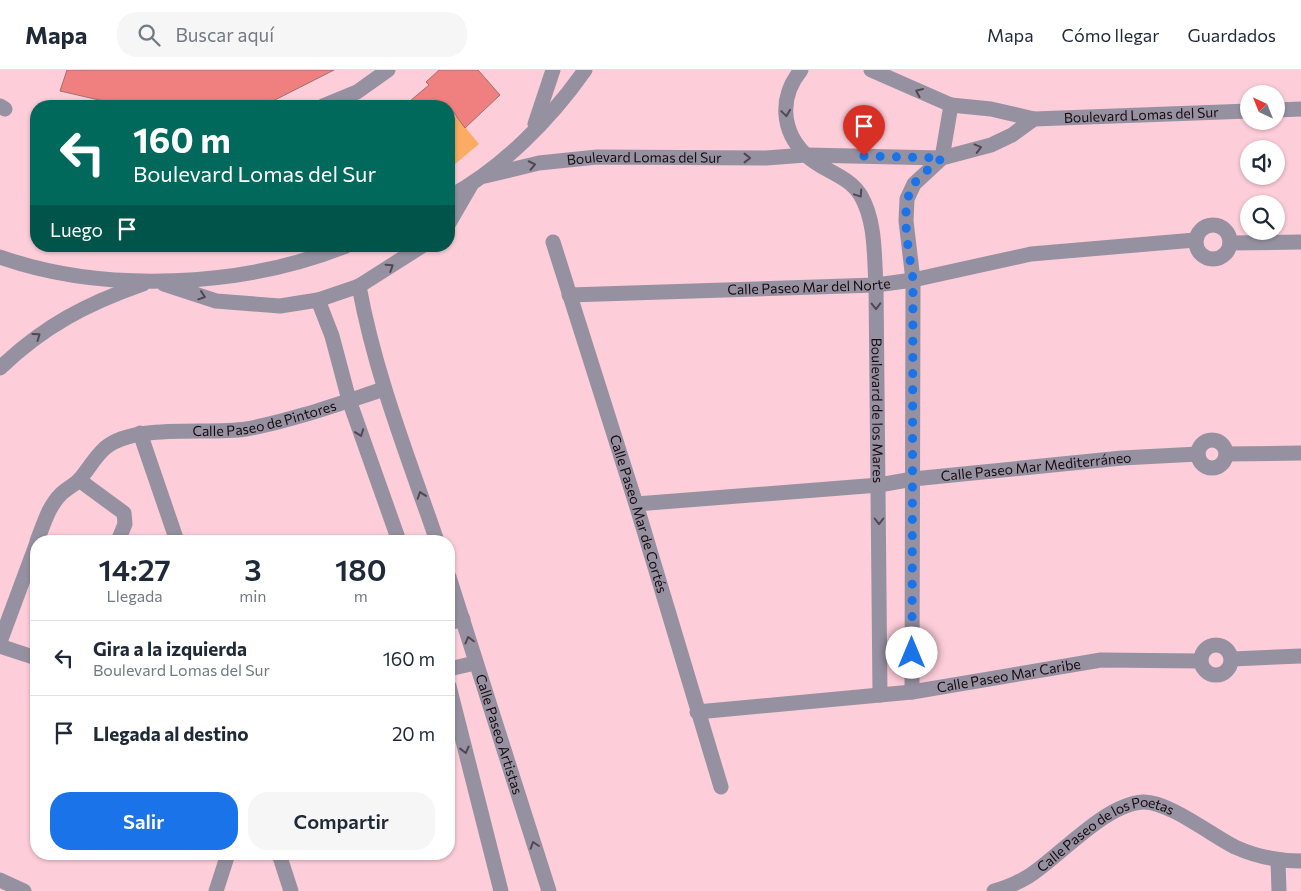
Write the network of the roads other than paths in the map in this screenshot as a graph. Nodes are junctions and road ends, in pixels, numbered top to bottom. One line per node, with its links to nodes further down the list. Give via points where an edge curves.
1 (388, 70): 6 (street, via 357,92)
2 (552, 70): 12 (street)
3 (585, 70): 12 (street)
4 (801, 70): 13 (street, one-way to 13, via 787,92 784,106 789,131)
5 (871, 70): 7 (street, Boulevard Lomas del Sur, one-way to 5)
6 (337, 100)
7 (951, 105): 11 (street, Boulevard Lomas del Sur, via 991,109); 14 (street)
8 (1301, 109): 9 (street)
9 (1285, 110)
10 (1240, 111): 11 (street, Boulevard Lomas del Sur)
11 (1034, 119): 14 (street, Boulevard Lomas del Sur, one-way to 11, via 991,145)
12 (533, 130): 15 (street)
13 (806, 155): 14 (street, Boulevard Lomas del Sur); 15 (street, Boulevard Lomas del Sur, one-way to 13, via 540,163 598,158); 29 (street, Boulevard de los Mares, one-way to 29, via 851,184 860,194 866,206 873,240)
14 (942, 158): 26 (street, via 914,184 907,199 906,221)
15 (485, 176): 16 (street)
16 (471, 185): 17 (street); 18 (street)
17 (455, 194)
18 (455, 213)
19 (1196, 240): 21 (street, via 1200,230 1209,225 1219,226 1227,232); 21 (street, via 1198,251 1206,258 1217,259 1226,253); 26 (street, Calle Paseo Mar del Norte, via 1031,254)
20 (553, 242): 30 (street, Calle Paseo Mar de Cortés)
21 (1230, 242): 22 (street)
22 (1301, 242)
23 (330, 252): 27 (street, via 236,276)
24 (413, 252): 28 (street, one-way to 24)
25 (0, 257): 27 (street, via 80,276)
26 (913, 280): 29 (street, Calle Paseo Mar del Norte); 37 (street)
27 (152, 282): 31 (street, one-way to 31, via 216,301 280,306); 32 (street, one-way to 27, via 58,321 102,298)
28 (359, 286): 31 (street); 33 (street)
29 (876, 286): 30 (street, Calle Paseo Mar del Norte); 39 (street, Boulevard de los Mares, one-way to 39)
30 (569, 295): 40 (street, Calle Paseo Mar de Cortés)
31 (318, 300): 34 (street, via 332,336)
32 (0, 368)
33 (384, 389): 34 (street, Calle Paseo de Pintores); 45 (street, one-way to 33)
34 (349, 400): 35 (street, Calle Paseo de Pintores, via 246,428); 44 (street, one-way to 44)
35 (140, 433): 38 (street, Calle Paseo de Pintores, via 107,447); 43 (street)
36 (1301, 453): 37 (street, Calle Paseo Mar Mediterráneo, via 1226,454 1222,444 1212,440 1202,444 1198,454 1122,458)
37 (913, 479): 39 (street, Calle Paseo Mar Mediterráneo); 56 (street)
38 (79, 480): 41 (street, Calle Paseo de Pintores, via 50,507); 42 (street, via 124,513 125,524)
39 (879, 485): 40 (street, Calle Paseo Mar Mediterráneo); 57 (street, Boulevard de los Mares, one-way to 57)
40 (636, 504): 59 (street, Calle Paseo Mar de Cortés)
41 (40, 535)
42 (120, 535)
43 (175, 535)
44 (397, 535)
45 (435, 535)
46 (30, 562): 48 (street, Calle Paseo de Pintores)
47 (456, 621): 54 (street, Calle Paseo Artistas, one-way to 47)
48 (0, 642)
49 (0, 646): 50 (street)
50 (30, 656)
51 (1301, 656): 52 (street)
52 (1232, 659): 53 (street, via 1228,670 1217,676 1206,672); 53 (street, via 1227,648 1215,644 1204,650)
53 (1200, 661): 56 (street, Calle Paseo Mar Caribe, via 1101,660)
54 (475, 663): 55 (street); 70 (street, Calle Paseo Artistas, one-way to 54)
55 (455, 668)
56 (912, 692): 57 (street, Calle Paseo Mar Caribe)
57 (880, 695): 59 (street, Calle Paseo Mar Caribe)
58 (455, 710): 69 (street, one-way to 69)
59 (697, 712): 60 (street, Calle Paseo Mar de Cortés)
60 (721, 787)
61 (226, 860): 67 (street)
62 (281, 860): 68 (street)
63 (1278, 861): 64 (street, Calle Paseo de los Poetas); 71 (street, Calle Paseo de los Poetas, via 1234,846 1161,805 1143,802 1119,809 1029,876); 72 (street)
64 (1301, 861)
65 (0, 880): 66 (street)
66 (24, 891)
67 (216, 891)
68 (291, 891)
69 (501, 891)
70 (549, 891)
71 (994, 891)
72 (1279, 891)

